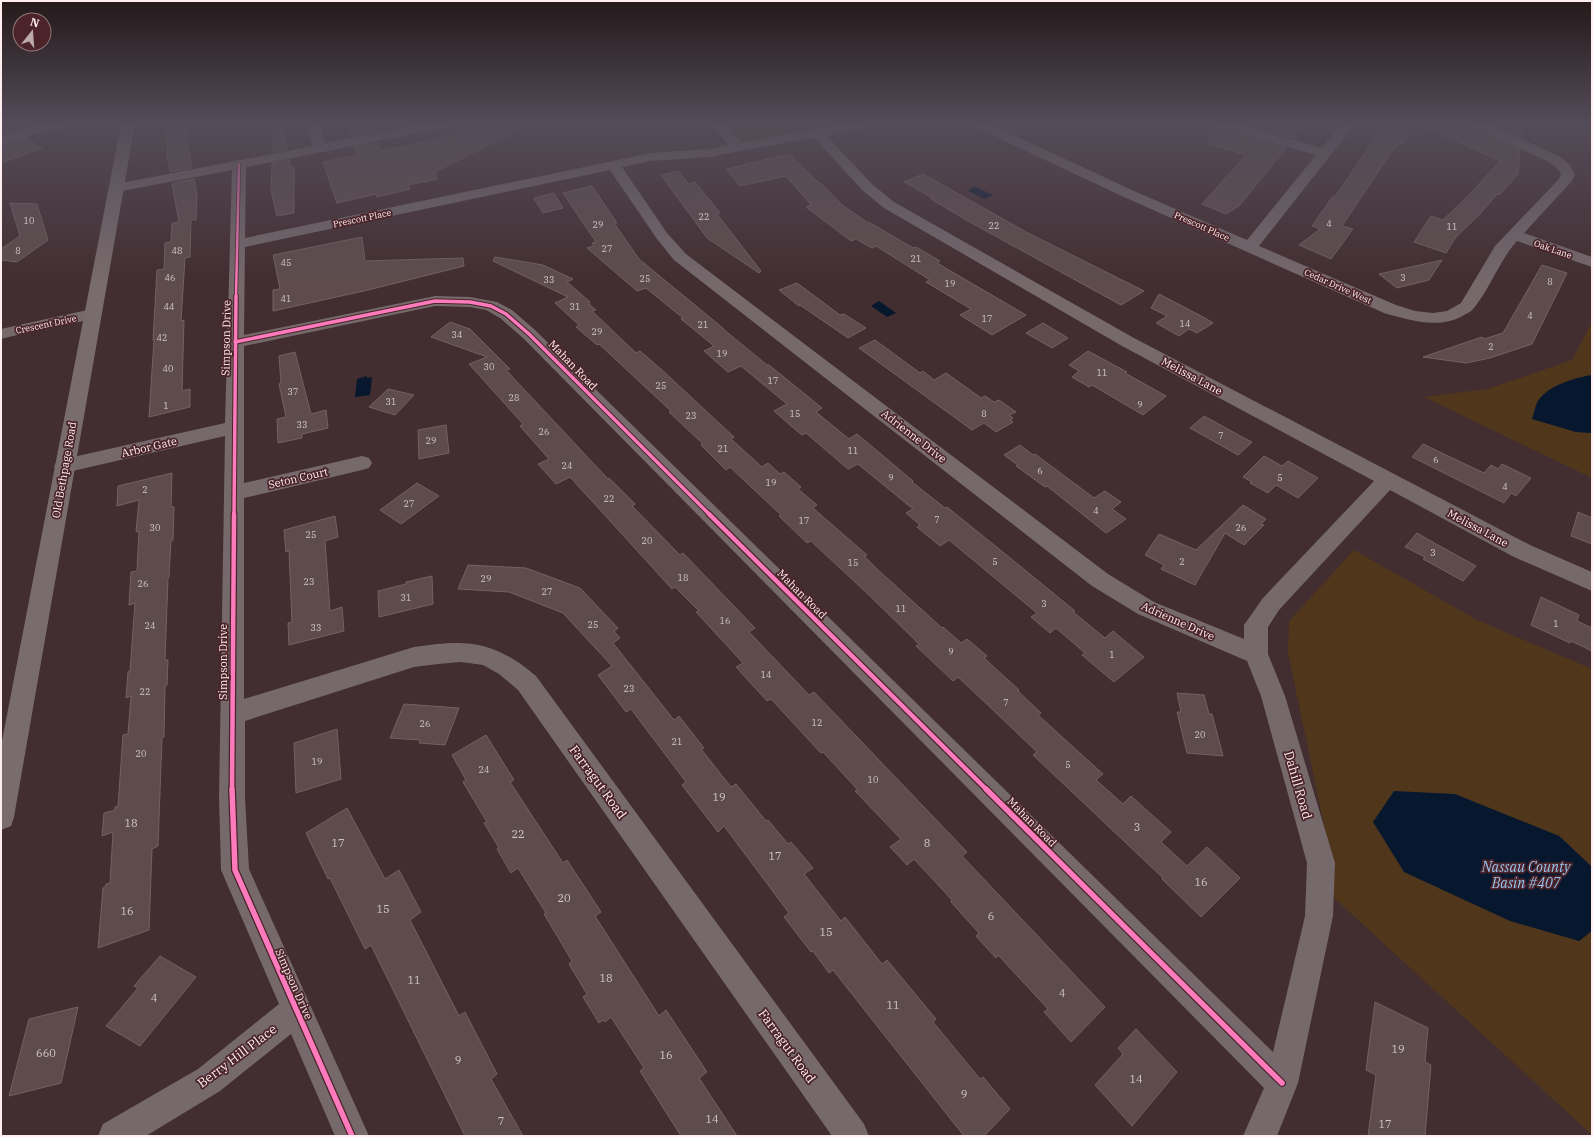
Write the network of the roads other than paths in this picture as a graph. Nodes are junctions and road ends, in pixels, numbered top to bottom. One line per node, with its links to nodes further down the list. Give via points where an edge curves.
1 (118, 177): 10 (main road, Old Bethpage Road)
2 (172, 177): 10 (street)
3 (239, 177): 12 (street, Simpson Drive)
4 (556, 177): 12 (street, Prescott Place)
5 (622, 177): 24 (street, Adrienne Drive, via 662,236 680,257 1100,580 1146,608)
6 (858, 177): 21 (street, Melissa Lane, via 889,205 1128,342)
7 (1093, 177): 13 (street, Prescott Place)
8 (1306, 177): 13 (street)
9 (1567, 177): 11 (street, Cedar Drive West)
10 (116, 188): 15 (main road, Old Bethpage Road)
11 (1515, 235): 13 (street, Cedar Drive West, via 1501,249 1467,306 1451,316 1413,316 1390,310); 14 (street, Oak Lane)
12 (237, 244): 17 (street, Simpson Drive)
13 (1250, 247)
14 (1592, 262)
15 (92, 314): 16 (street, Crescent Drive); 20 (main road, Old Bethpage Road)
16 (1, 334)
17 (235, 342): 18 (street, Simpson Drive); 28 (street, Mahan Road, via 435,301 470,302 491,306 506,314)
18 (234, 428): 20 (street, Arbor Gate); 22 (street, Simpson Drive)
19 (362, 463): 22 (street, Seton Court)
20 (64, 466): 26 (main road, Old Bethpage Road)
21 (1387, 480): 23 (street, Melissa Lane, via 1522,551); 24 (street, Dahill Road, via 1271,604 1256,625)
22 (234, 494): 25 (street, Simpson Drive)
23 (1592, 582)
24 (1256, 654): 28 (street, Dahill Road, via 1273,696 1320,863 1319,916)
25 (232, 714): 27 (street, Simpson Drive, via 235,870); 31 (street, Farragut Road, via 414,657 446,652 481,654 505,665 527,683)
26 (1, 817)
27 (296, 1010): 29 (street, Berry Hill Place, via 209,1080); 30 (street, Simpson Drive)
28 (1282, 1083): 32 (street, Dahill Road)
29 (115, 1136)
30 (352, 1136)
31 (852, 1136)
32 (1260, 1136)

